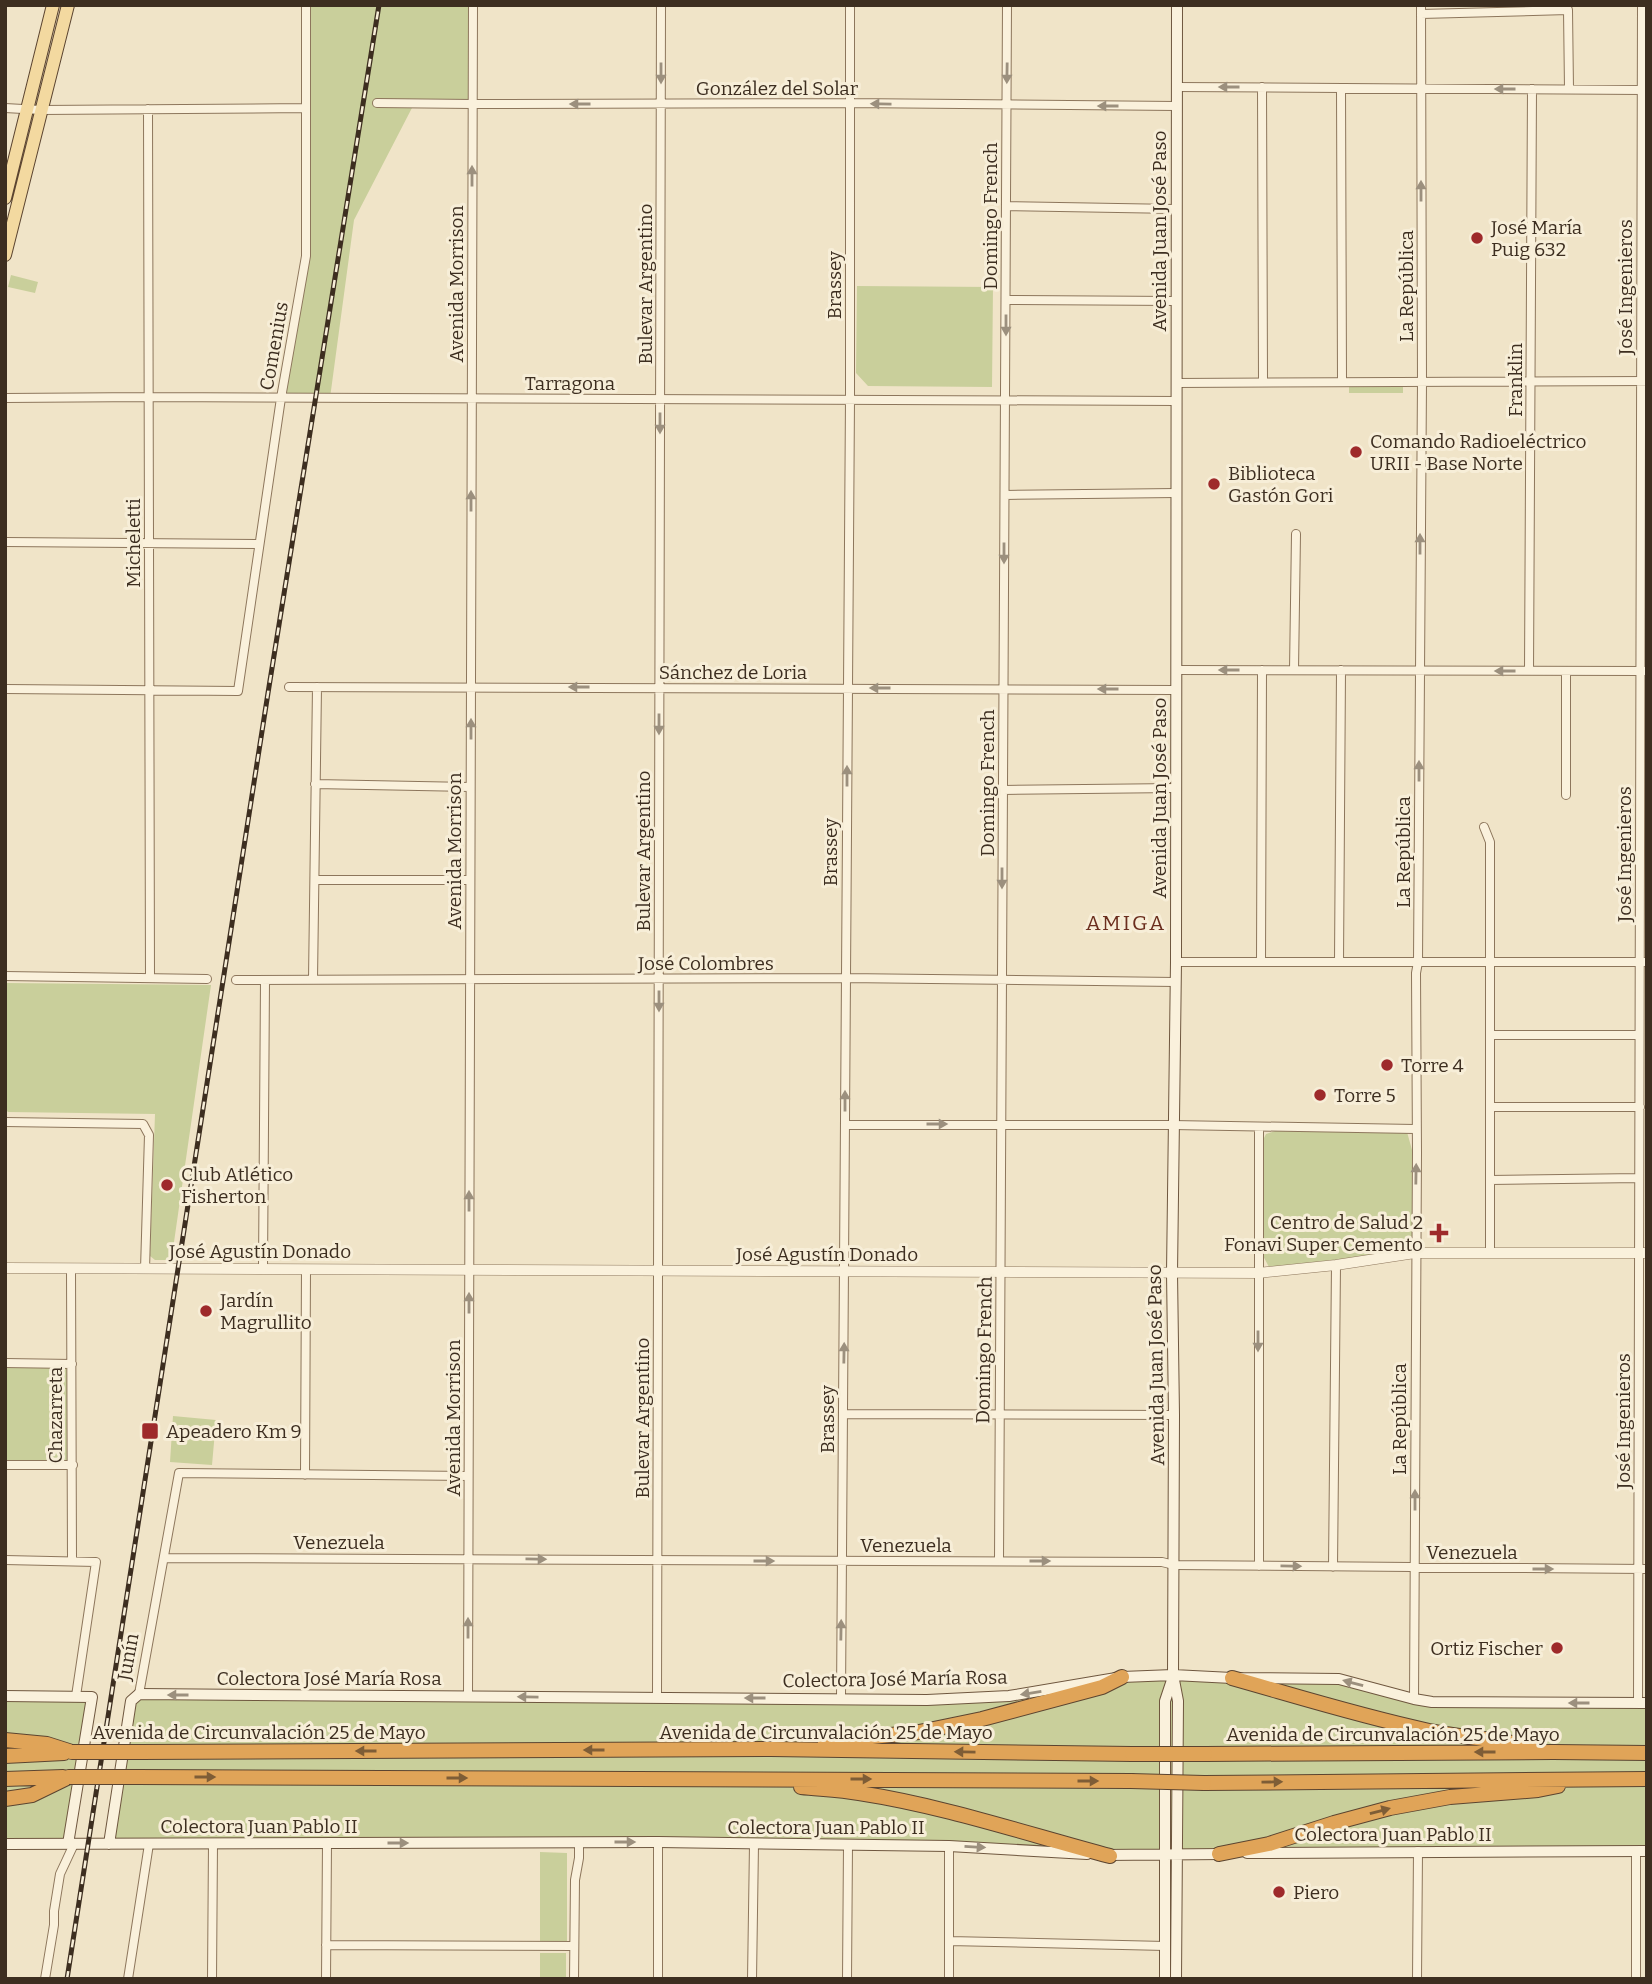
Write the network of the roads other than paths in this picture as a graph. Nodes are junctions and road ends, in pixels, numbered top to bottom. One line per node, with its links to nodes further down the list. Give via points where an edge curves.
1 (53, 5): 28 (main road)
2 (68, 5): 30 (main road)
3 (306, 5): 26 (street, Comenius)
4 (473, 5): 22 (street, Avenida Morrison)
5 (661, 5): 23 (street, Bulevar Argentino, one-way to 23)
6 (850, 5): 21 (street, Brassey)
7 (1007, 5): 24 (street, Domingo French, one-way to 24)
8 (1177, 5): 13 (main road, Avenida Juan José Paso)
9 (1642, 5): 19 (street, José Ingenieros)
10 (1491, 8): 11 (street); 12 (street)
11 (1568, 8): 18 (street)
12 (1421, 10): 16 (street, La República)
13 (1176, 87): 14 (street, one-way to 13); 25 (main road, Avenida Juan José Paso)
14 (1262, 87): 15 (street); 39 (street)
15 (1341, 88): 16 (street); 40 (street)
16 (1421, 89): 17 (street, one-way to 16); 41 (street, La República, one-way to 16)
17 (1532, 89): 18 (street); 37 (street, Franklin)
18 (1569, 89): 19 (street)
19 (1644, 90): 38 (street, José Ingenieros)
20 (377, 103): 22 (street, González del Solar)
21 (849, 103): 23 (street, González del Solar); 24 (street, González del Solar, one-way to 21); 48 (street, Brassey)
22 (472, 104): 23 (street, González del Solar, one-way to 22); 46 (street, Avenida Morrison, one-way to 22)
23 (661, 104): 47 (street, Bulevar Argentino)
24 (1006, 106): 25 (street, González del Solar, one-way to 24); 32 (street, Domingo French)
25 (1176, 106): 33 (main road, Avenida Juan José Paso)
26 (306, 107): 29 (street); 45 (street, Comenius, via 306,257)
27 (5, 108): 28 (street)
28 (27, 108): 30 (street); 31 (main road)
29 (148, 109): 30 (street); 43 (street, Micheletti)
30 (41, 110): 34 (main road)
31 (5, 198)
32 (1006, 206): 33 (street); 35 (street, Domingo French)
33 (1176, 209): 36 (main road, Avenida Juan José Paso)
34 (6, 249)
35 (1006, 300): 36 (street); 49 (street, Domingo French, one-way to 49)
36 (1176, 301): 42 (main road, Avenida Juan José Paso)
37 (1531, 381): 38 (street); 41 (street); 62 (street, Franklin)
38 (1644, 381): 64 (street, José Ingenieros)
39 (1263, 382): 40 (street); 42 (street)
40 (1342, 382): 41 (street)
41 (1422, 382): 61 (street, La República, one-way to 41)
42 (1176, 383): 50 (main road, Avenida Juan José Paso)
43 (149, 397): 44 (street, Tarragona); 45 (street, Tarragona); 55 (street, Micheletti)
44 (5, 398)
45 (281, 398): 46 (street, Tarragona); 56 (street, Comenius)
46 (472, 398): 47 (street, Tarragona); 67 (street, Avenida Morrison, one-way to 46)
47 (660, 399): 48 (street, Tarragona); 68 (street, Bulevar Argentino, one-way to 68)
48 (850, 400): 49 (street, Tarragona); 69 (street, Brassey)
49 (1005, 400): 50 (street, Tarragona); 52 (street, Domingo French)
50 (1177, 401): 51 (main road, Avenida Juan José Paso)
51 (1177, 493): 52 (street); 57 (main road, Avenida Juan José Paso)
52 (1004, 495): 71 (street, Domingo French, one-way to 71)
53 (1296, 534): 59 (street)
54 (5, 542): 55 (street)
55 (149, 542): 56 (street); 72 (street, Micheletti)
56 (259, 544): 72 (street, Comenius, via 238,691)
57 (1176, 670): 58 (street, one-way to 57); 73 (main road, Avenida Juan José Paso)
58 (1262, 670): 59 (street); 83 (street)
59 (1294, 670): 60 (street)
60 (1341, 670): 61 (street); 84 (street)
61 (1420, 671): 62 (street, one-way to 61); 85 (street, La República, one-way to 61)
62 (1529, 671): 63 (street)
63 (1566, 671): 64 (street); 78 (street)
64 (1644, 671): 87 (street, José Ingenieros)
65 (289, 687): 66 (street, Sánchez de Loria)
66 (317, 687): 67 (street, Sánchez de Loria); 74 (street)
67 (471, 687): 68 (street, Sánchez de Loria, one-way to 67); 75 (street, Avenida Morrison, one-way to 67)
68 (660, 687): 69 (street, Sánchez de Loria); 93 (street, Bulevar Argentino, one-way to 93)
69 (847, 688): 71 (street, Sánchez de Loria, one-way to 69); 90 (street, Brassey, one-way to 69)
70 (5, 689): 72 (street)
71 (1003, 689): 73 (street, Sánchez de Loria, one-way to 71); 77 (street, Domingo French)
72 (149, 690): 89 (street, Micheletti)
73 (1176, 690): 76 (main road, Avenida Juan José Paso)
74 (315, 784): 75 (street); 80 (street)
75 (470, 787): 81 (street, Avenida Morrison)
76 (1176, 788): 77 (street); 82 (main road, Avenida Juan José Paso)
77 (1003, 790): 94 (street, Domingo French, one-way to 94)
78 (1566, 795)
79 (1484, 827): 86 (street, via 1490,842)
80 (315, 880): 81 (street); 96 (street)
81 (470, 880): 92 (street, Avenida Morrison)
82 (1176, 962): 83 (street); 98 (main road, Avenida Juan José Paso)
83 (1261, 962): 84 (street)
84 (1339, 962): 85 (street)
85 (1418, 962): 86 (street); 108 (street, La República)
86 (1490, 962): 87 (street); 99 (street)
87 (1643, 962): 100 (street, José Ingenieros)
88 (5, 976): 89 (street)
89 (150, 978): 91 (street)
90 (845, 978): 93 (street, José Colombres); 94 (street, José Colombres); 105 (street, Brassey, one-way to 90)
91 (207, 979)
92 (470, 979): 93 (street, José Colombres); 96 (street, José Colombres); 120 (street, Avenida Morrison, one-way to 92)
93 (659, 979): 121 (street, Bulevar Argentino, one-way to 121)
94 (1002, 979): 98 (street, José Colombres); 104 (street, Domingo French)
95 (236, 980): 97 (street, José Colombres)
96 (313, 980): 97 (street, José Colombres)
97 (264, 981): 118 (street)
98 (1175, 982): 106 (main road, Avenida Juan José Paso)
99 (1490, 1035): 100 (street); 101 (street)
100 (1639, 1035): 102 (street, José Ingenieros)
101 (1490, 1107): 102 (street); 110 (street)
102 (1640, 1107): 109 (street, José Ingenieros)
103 (5, 1122): 117 (street, via 143,1124 149,1135)
104 (1001, 1124): 105 (street, one-way to 104); 106 (street); 123 (street, Domingo French)
105 (845, 1125): 122 (street, Brassey)
106 (1173, 1125): 107 (street); 124 (main road, Avenida Juan José Paso)
107 (1259, 1128): 108 (street); 125 (street)
108 (1415, 1129): 111 (street, La República, one-way to 108)
109 (1639, 1178): 110 (street); 113 (street, José Ingenieros)
110 (1490, 1180): 112 (street)
111 (1415, 1253): 112 (street, José Agustín Donado); 114 (street, José Agustín Donado); 145 (street, La República, one-way to 111)
112 (1490, 1253): 113 (street, José Agustín Donado)
113 (1643, 1253): 146 (street, José Ingenieros)
114 (1336, 1265): 125 (street, José Agustín Donado); 144 (street)
115 (5, 1268): 116 (street, José Agustín Donado)
116 (71, 1269): 117 (street, José Agustín Donado); 127 (street, Chazarreta)
117 (145, 1269): 118 (street, José Agustín Donado)
118 (263, 1269): 119 (street, José Agustín Donado)
119 (306, 1269): 120 (street, José Agustín Donado); 133 (street)
120 (469, 1270): 121 (street, José Agustín Donado); 134 (street, Avenida Morrison, one-way to 120)
121 (658, 1270): 122 (street, José Agustín Donado); 139 (street, Bulevar Argentino)
122 (844, 1271): 123 (street, José Agustín Donado); 128 (street, Brassey, one-way to 122)
123 (1002, 1272): 124 (street, José Agustín Donado); 129 (street, Domingo French)
124 (1172, 1273): 125 (street, José Agustín Donado); 130 (main road, Avenida Juan José Paso)
125 (1258, 1273): 143 (street, one-way to 143)
126 (5, 1363): 127 (street)
127 (72, 1364): 132 (street, Chazarreta)
128 (843, 1414): 129 (street); 140 (street, Brassey)
129 (999, 1415): 130 (street); 141 (street, Domingo French)
130 (1174, 1415): 142 (main road, Avenida Juan José Paso)
131 (5, 1465): 132 (street)
132 (73, 1465): 138 (street, Chazarreta)
133 (304, 1475): 134 (street); 135 (street, Junín, via 179,1473)
134 (468, 1476): 136 (street, Avenida Morrison)
135 (164, 1558): 136 (street, Venezuela); 150 (street, Junín)
136 (468, 1558): 139 (street, Venezuela, one-way to 139); 153 (street, Avenida Morrison, one-way to 136)
137 (5, 1560): 138 (street)
138 (72, 1561): 152 (street, via 96,1562)
139 (658, 1561): 140 (street, Venezuela, one-way to 140); 154 (street, Bulevar Argentino)
140 (842, 1561): 141 (street, Venezuela); 155 (street, Brassey, one-way to 140)
141 (999, 1561): 142 (street, Venezuela, one-way to 142)
142 (1174, 1565): 143 (street, Venezuela); 147 (main road, Avenida Juan José Paso)
143 (1259, 1566): 144 (street, Venezuela, one-way to 144)
144 (1333, 1567): 145 (street, Venezuela)
145 (1415, 1568): 146 (street, Venezuela, one-way to 146); 156 (street, La República)
146 (1643, 1569): 157 (street, José Ingenieros)
147 (1173, 1675): 148 (main road, Colectora José María Rosa); 149 (main road, Colectora José María Rosa); 185 (main road, Avenida Juan José Paso, via 1165,1701); 186 (main road, Avenida Juan José Paso, via 1178,1701)
148 (1122, 1677): 155 (main road, Colectora José María Rosa, one-way to 155, via 988,1698); 159 (highway, via 1101,1687 919,1732)
149 (1232, 1678): 156 (main road, Colectora José María Rosa, one-way to 149, via 1339,1679); 161 (highway, via 1424,1730 1506,1740)
150 (139, 1695): 153 (main road, Colectora José María Rosa, one-way to 150); 176 (main road, Junín, via 131,1701)
151 (5, 1696): 152 (main road)
152 (76, 1696): 175 (main road, via 92,1697)
153 (468, 1696): 154 (main road, Colectora José María Rosa, one-way to 153)
154 (657, 1698): 155 (main road, Colectora José María Rosa, one-way to 154)
155 (841, 1698)
156 (1414, 1699): 157 (main road, Colectora José María Rosa, one-way to 156)
157 (1643, 1703)
158 (5, 1740): 160 (highway)
159 (771, 1749): 160 (highway, Avenida de Circunvalación 25 de Mayo, one-way to 160, bridge); 161 (highway, Avenida de Circunvalación 25 de Mayo, one-way to 159, bridge, via 1132,1754)
160 (72, 1752): 163 (highway, Avenida de Circunvalación 25 de Mayo)
161 (1553, 1752): 162 (highway, Avenida de Circunvalación 25 de Mayo)
162 (1647, 1754)
163 (5, 1756)
164 (69, 1777): 165 (highway, one-way to 165, bridge); 166 (highway); 169 (highway, via 32,1795)
165 (719, 1778): 167 (highway, one-way to 167, bridge, via 1204,1783); 184 (highway, via 871,1796 977,1819)
166 (5, 1779)
167 (1594, 1779): 168 (highway); 183 (highway, one-way to 167, via 1390,1808)
168 (1647, 1779)
169 (5, 1799)
170 (579, 1842): 171 (main road, Colectora Juan Pablo II, one-way to 171); 173 (main road, Colectora Juan Pablo II, one-way to 170); 192 (street)
171 (658, 1842): 178 (main road, Colectora Juan Pablo II); 198 (street)
172 (213, 1843): 173 (main road, Colectora Juan Pablo II); 177 (main road, Colectora Juan Pablo II); 195 (street)
173 (327, 1843): 190 (street)
174 (5, 1844): 175 (main road, Colectora Juan Pablo II)
175 (71, 1844): 176 (main road, Colectora Juan Pablo II); 193 (street, via 60,1874)
176 (109, 1844): 177 (main road, Colectora Juan Pablo II)
177 (149, 1844): 194 (street)
178 (754, 1844): 179 (main road, Colectora Juan Pablo II); 199 (street)
179 (848, 1845): 180 (main road, Colectora Juan Pablo II); 200 (street)
180 (949, 1846): 184 (main road, Colectora Juan Pablo II, one-way to 184); 189 (street)
181 (1418, 1851): 182 (main road, Colectora Juan Pablo II); 183 (main road, Colectora Juan Pablo II); 204 (street)
182 (1642, 1851): 187 (street)
183 (1219, 1854): 186 (main road, Colectora Juan Pablo II)
184 (1110, 1856): 185 (main road, Colectora Juan Pablo II)
185 (1165, 1856): 186 (main road, Colectora Juan Pablo II); 191 (main road, Avenida Juan José Paso)
186 (1177, 1856): 203 (main road, Avenida Juan José Paso)
187 (1636, 1936): 188 (street); 205 (street)
188 (1647, 1936)
189 (949, 1941): 191 (street); 201 (street)
190 (326, 1945): 192 (street); 196 (street)
191 (1165, 1945): 202 (main road, Avenida Juan José Paso)
192 (574, 1946): 197 (street)
193 (45, 1979)
194 (128, 1979)
195 (212, 1979)
196 (326, 1979)
197 (574, 1979)
198 (658, 1979)
199 (752, 1979)
200 (847, 1979)
201 (949, 1979)
202 (1165, 1979)
203 (1177, 1979)
204 (1417, 1979)
205 (1636, 1979)

